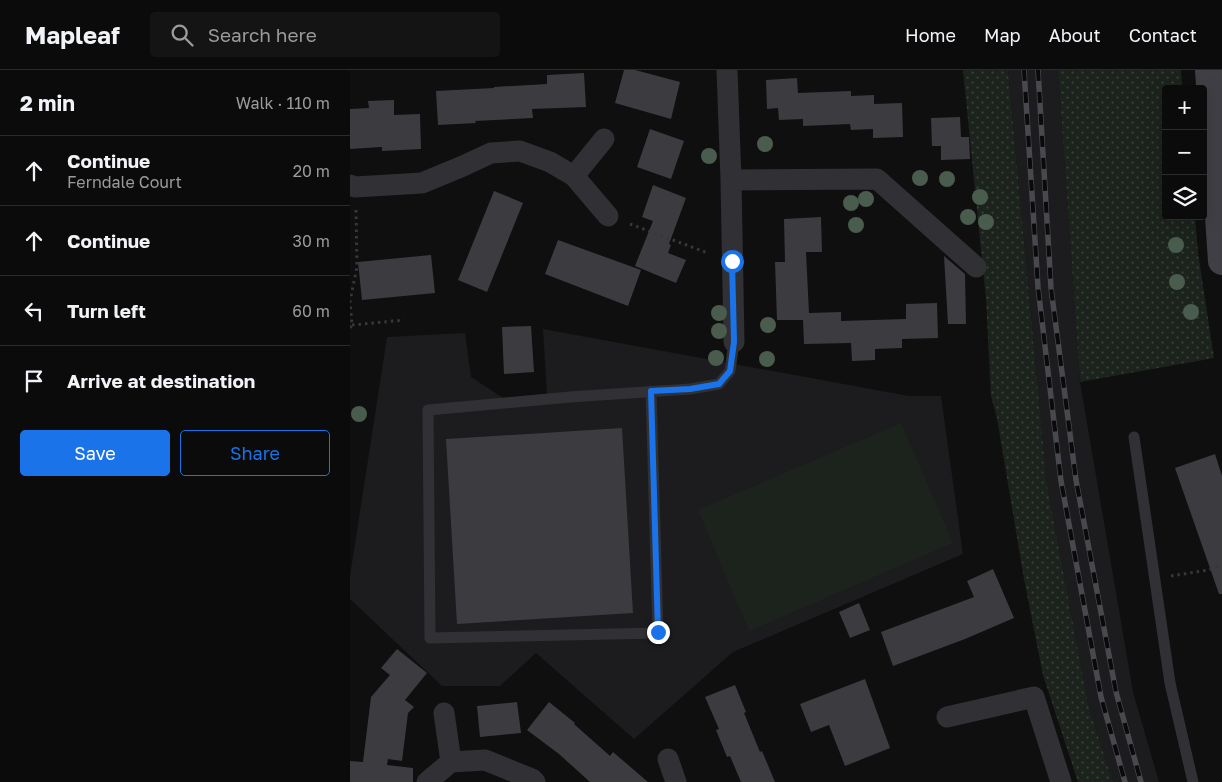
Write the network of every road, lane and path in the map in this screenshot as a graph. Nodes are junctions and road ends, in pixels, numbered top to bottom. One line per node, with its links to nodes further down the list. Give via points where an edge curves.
1 (727, 70): 5 (street)
2 (1210, 70): 9 (street)
3 (604, 139): 4 (street)
4 (574, 176): 6 (street, via 550,162 520,151 491,153 422,183); 7 (street)
5 (731, 180): 8 (street); 10 (street, via 877,179)
6 (353, 186): 11 (path, via 357,266)
7 (608, 216): 8 (path)
8 (732, 261): 14 (street)
9 (1222, 261)
10 (976, 268)
11 (350, 301): 13 (path)
12 (404, 320): 13 (path)
13 (351, 326)
14 (734, 342): 15 (lane, via 730,371 719,384)
15 (651, 391): 15 (lane, via 428,410 430,638 658,632)
16 (1134, 437): 18 (lane)
17 (1222, 565): 18 (path)
18 (1155, 578): 27 (lane, via 1170,683)
19 (444, 713): 22 (street)
20 (947, 717): 26 (street, via 1034,697)
21 (668, 759): 25 (street)
22 (451, 762): 23 (street); 24 (street, via 484,760)
23 (427, 782)
24 (535, 782)
25 (676, 782)
26 (1061, 782)
27 (1193, 782)

